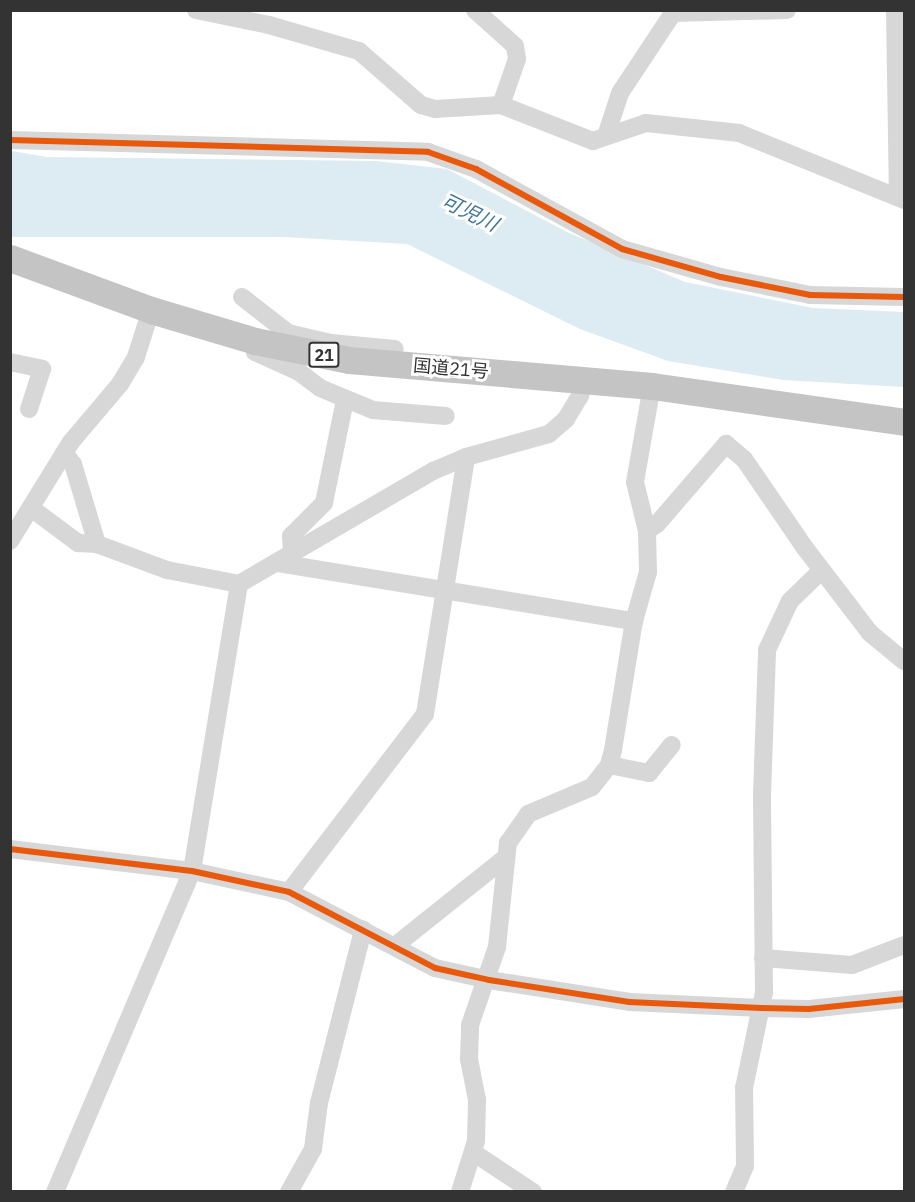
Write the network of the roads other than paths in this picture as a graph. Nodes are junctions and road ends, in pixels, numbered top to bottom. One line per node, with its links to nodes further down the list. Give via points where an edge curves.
1 (196, 10): 6 (street)
2 (475, 10): 7 (street, via 515,46 517,59)
3 (787, 10): 5 (street)
4 (895, 10): 10 (street)
5 (687, 12): 8 (street, via 673,13 631,75 620,93)
6 (271, 18): 7 (street, via 359,51 421,105 435,109)
7 (501, 105): 8 (street, via 593,141)
8 (606, 136): 10 (street, via 646,123 740,134)
9 (10, 140): 13 (street, via 428,152 476,169 622,249 721,277 810,295)
10 (901, 199)
11 (10, 258): 14 (highway, 国道21号 / 21)
12 (242, 297): 15 (street)
13 (904, 297)
14 (152, 310): 16 (highway, 国道21号 / 21); 25 (street, via 136,357 120,384)
15 (287, 340): 16 (highway, 国道21号 / 21); 17 (street); 19 (highway, 国道21号 / 21, via 349,360)
16 (255, 341): 21 (street, via 255,352 285,364)
17 (394, 349)
18 (10, 362): 22 (street, via 42,369)
19 (583, 381): 20 (highway, 国道21号 / 21); 26 (street, via 580,396 567,419 549,434)
20 (651, 386): 24 (highway, 国道21号 / 21); 28 (street, via 635,482)
21 (345, 400): 23 (street, via 373,410); 31 (street, via 324,503 291,536)
22 (29, 409)
23 (446, 416)
24 (904, 422)
25 (64, 453): 27 (street); 30 (street, via 73,464)
26 (466, 457): 31 (street, via 433,471); 34 (street)
27 (31, 508): 29 (street); 30 (street, via 78,543)
28 (647, 531): 32 (street, via 726,444 744,459); 35 (street, via 648,572)
29 (10, 542)
30 (97, 544): 33 (street, via 167,570)
31 (285, 557): 33 (street); 34 (street)
32 (821, 571): 36 (street, via 870,633); 46 (street, via 790,601 767,650)
33 (239, 584): 41 (street)
34 (446, 591): 35 (street); 42 (street, via 425,714)
35 (634, 621): 38 (street, via 620,720)
36 (904, 661)
37 (672, 745): 38 (street, via 649,772)
38 (609, 765): 40 (street, via 592,787 528,814 508,843)
39 (10, 849): 41 (street)
40 (505, 858): 44 (street); 47 (street, via 502,919)
41 (192, 871): 42 (street); 51 (street)
42 (289, 892): 43 (street)
43 (363, 930): 44 (street); 52 (street, via 319,1103 313,1149)
44 (396, 945): 47 (street, via 435,968)
45 (904, 945): 46 (street, via 852,965)
46 (763, 958): 49 (street)
47 (489, 980): 49 (street, via 629,1002); 50 (street, via 473,1015 468,1041 477,1100)
48 (904, 999): 49 (street, via 809,1009)
49 (761, 1008): 55 (street, via 744,1088 745,1166)
50 (474, 1153): 53 (street); 54 (street)
51 (54, 1191)
52 (290, 1191)
53 (460, 1191)
54 (533, 1191)
55 (734, 1191)

